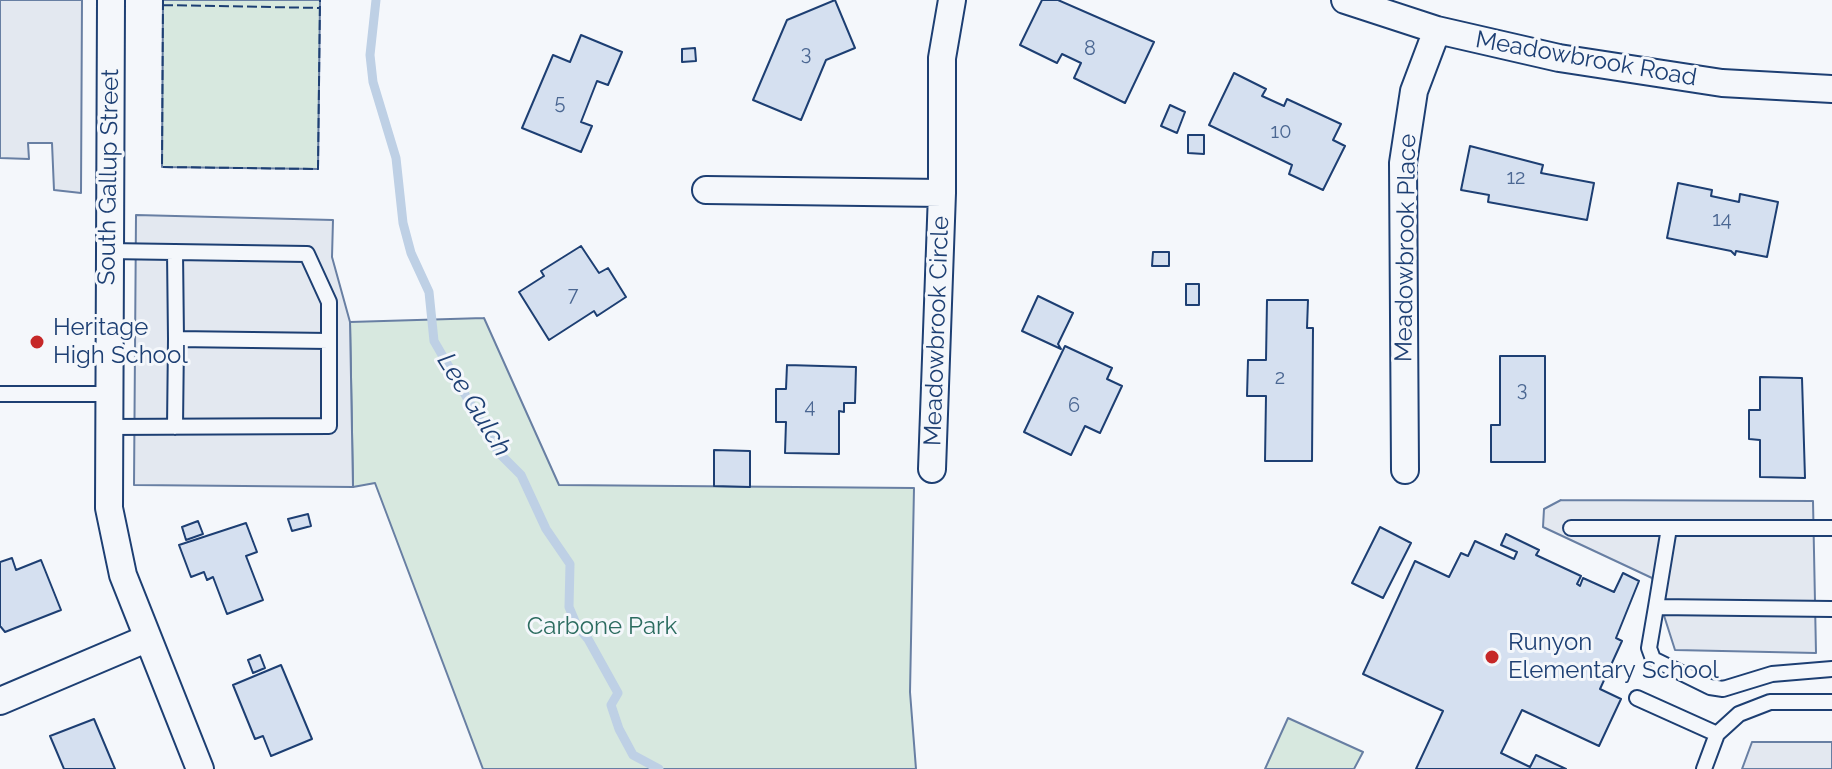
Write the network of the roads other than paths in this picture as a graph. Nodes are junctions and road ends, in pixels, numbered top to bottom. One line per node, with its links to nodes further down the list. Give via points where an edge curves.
1 (111, 0): 8 (street, South Gallup Street)
2 (952, 0): 7 (street, Meadowbrook Circle, via 942,58)
3 (1345, 0): 4 (street, Meadowbrook Road)
4 (1437, 30): 5 (street, Meadowbrook Road, via 1639,73); 17 (street, Meadowbrook Place, via 1414,91 1403,163)
5 (1832, 89)
6 (706, 190): 7 (street, Meadowbrook Circle)
7 (942, 193): 16 (street, Meadowbrook Circle)
8 (108, 251): 9 (lane); 13 (street, South Gallup Street)
9 (175, 252): 10 (lane); 11 (lane, via 307,254 329,302)
10 (176, 339): 11 (lane); 15 (lane)
11 (329, 341): 15 (lane, via 329,426)
12 (0, 394): 13 (lane)
13 (106, 394): 14 (street, South Gallup Street)
14 (106, 427): 15 (lane); 23 (street, South Gallup Street, via 113,540)
15 (175, 427)
16 (932, 469)
17 (1405, 470)
18 (1571, 528): 19 (lane)
19 (1669, 528): 20 (lane); 21 (lane)
20 (1832, 528)
21 (1656, 607): 22 (lane); 24 (lane, via 1649,648 1653,659 1710,687)
22 (1832, 609)
23 (146, 639): 26 (street); 29 (street, South Gallup Street)
24 (1832, 669)
25 (1637, 698): 28 (lane)
26 (0, 701)
27 (1832, 702): 28 (lane, via 1770,702 1739,714)
28 (1717, 734): 30 (lane)
29 (200, 769)
30 (1704, 769)

